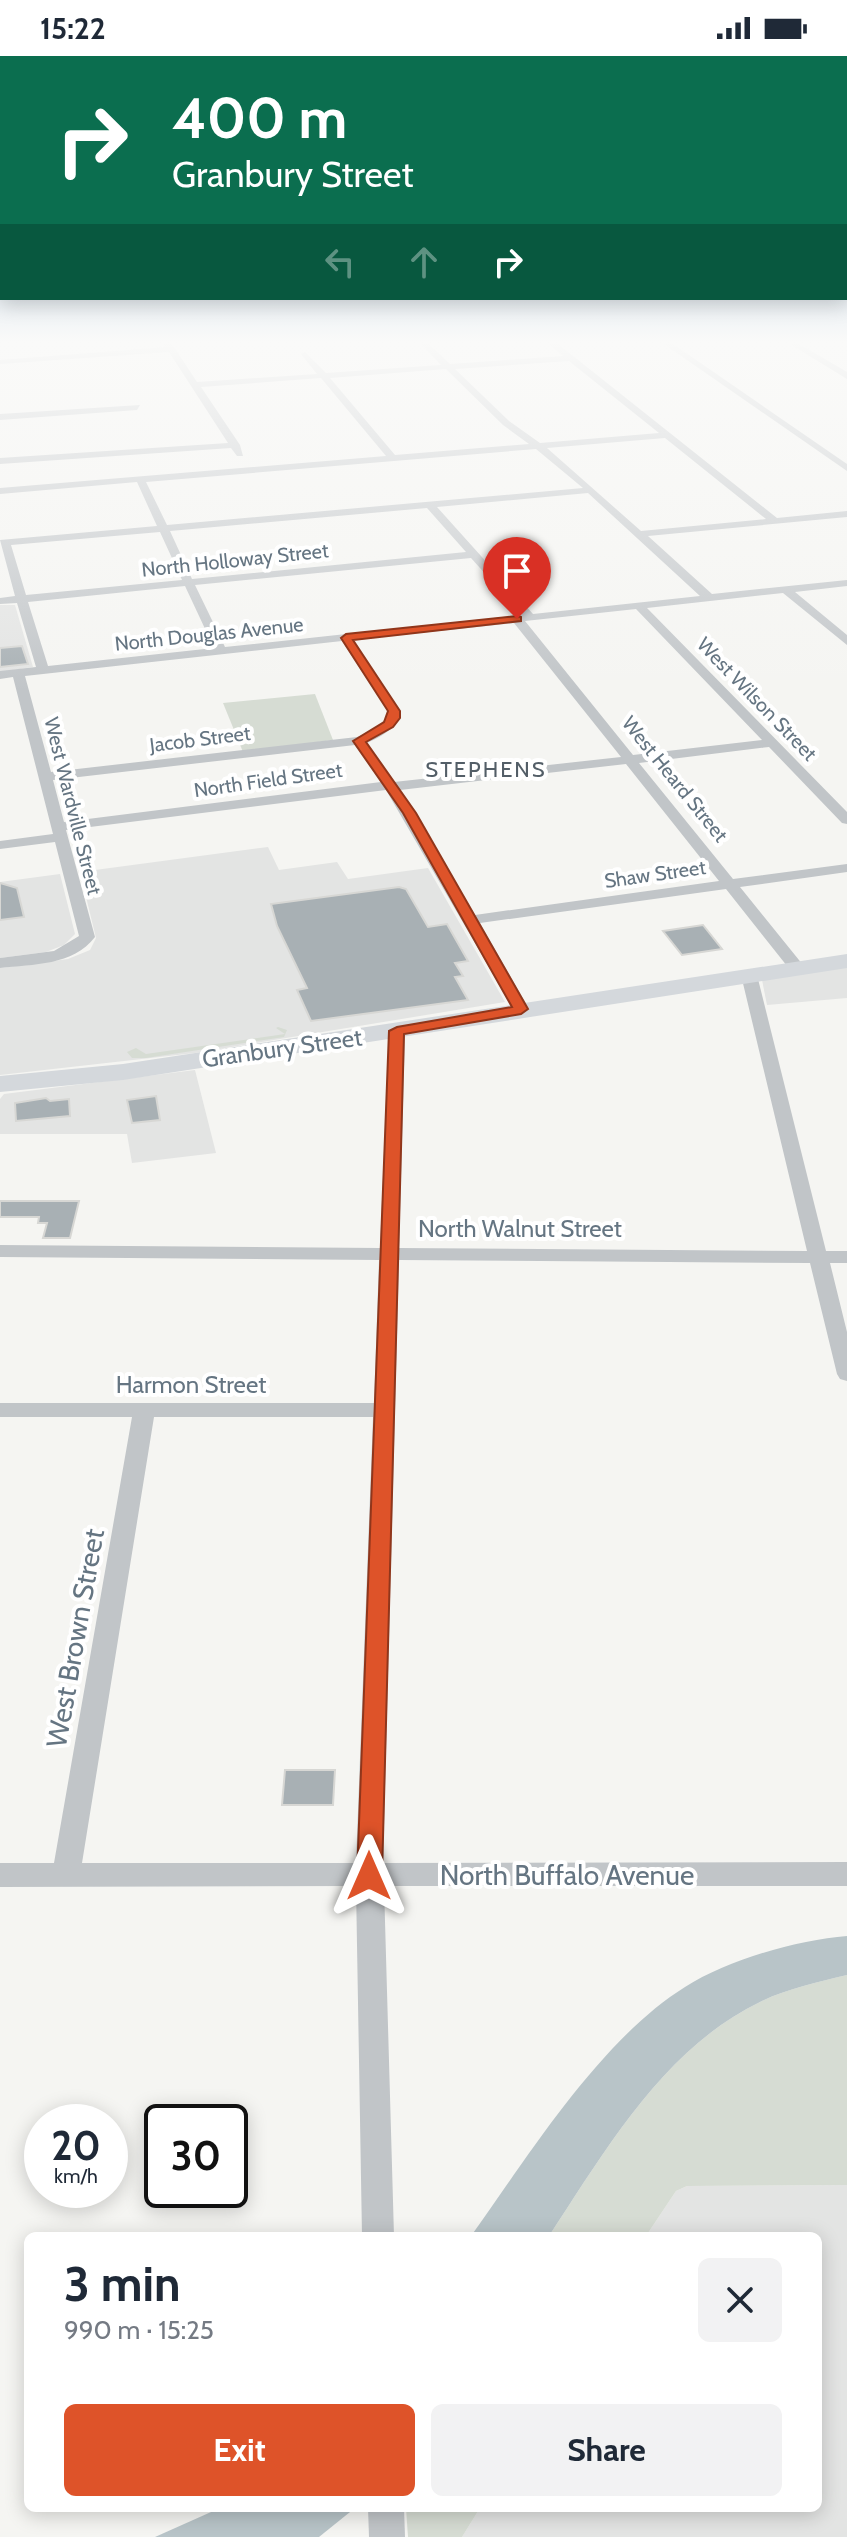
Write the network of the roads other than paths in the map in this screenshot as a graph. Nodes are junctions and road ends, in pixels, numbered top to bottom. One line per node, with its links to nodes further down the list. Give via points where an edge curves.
1 (244, 460): 5 (street)
2 (372, 460): 5 (street)
3 (555, 460): 7 (street)
4 (697, 460): 11 (street)
5 (251, 470): 6 (street)
6 (140, 479): 8 (street); 12 (street)
7 (591, 490): 9 (street); 13 (street)
8 (0, 491)
9 (429, 504): 12 (street); 15 (street, West Heard Street)
10 (847, 514): 11 (street)
11 (775, 521): 13 (street)
12 (165, 528): 14 (street); 16 (street)
13 (639, 534): 19 (street)
14 (2, 542): 20 (street)
15 (474, 554): 16 (street, North Holloway Street); 23 (street, West Heard Street)
16 (190, 582): 20 (street, North Holloway Street); 26 (street)
17 (847, 583): 18 (street, North Douglas Avenue)
18 (785, 589): 19 (street, North Douglas Avenue); 25 (street)
19 (709, 598): 22 (street, North Douglas Avenue)
20 (22, 599): 21 (street, North Holloway Street); 27 (street)
21 (0, 601)
22 (638, 605): 23 (street, North Douglas Avenue); 31 (street, West Wilson Street)
23 (524, 618): 24 (street, North Douglas Avenue); 32 (street, West Heard Street)
24 (346, 638): 26 (street, North Douglas Avenue); 30 (street, via 394,711 388,724)
25 (847, 641)
26 (221, 651): 27 (street, North Douglas Avenue)
27 (43, 671): 28 (street, North Douglas Avenue)
28 (18, 673): 29 (street, North Douglas Avenue); 33 (street, West Wardville Street)
29 (0, 675)
30 (359, 741): 33 (street, Jacob Street); 34 (street)
31 (771, 743): 32 (street, North Field Street); 35 (street, West Wilson Street)
32 (629, 759): 34 (street, North Field Street); 40 (street, West Heard Street)
33 (45, 777): 37 (street, West Wardville Street)
34 (390, 787): 37 (street, North Field Street); 41 (street, via 468,912)
35 (839, 804): 36 (street, West Wilson Street)
36 (847, 820)
37 (59, 832): 38 (street, North Field Street); 43 (street, West Wardville Street, via 87,937 80,946 56,955)
38 (0, 845)
39 (847, 868): 40 (street, Shaw Street)
40 (732, 884): 41 (street, Shaw Street); 44 (street, West Heard Street)
41 (468, 920): 46 (street)
42 (847, 961): 44 (street, Granbury Street)
43 (0, 963)
44 (797, 968): 45 (street, Granbury Street)
45 (749, 975): 46 (street, Granbury Street); 51 (street)
46 (521, 1009): 47 (street, Granbury Street)
47 (397, 1031): 48 (street, Granbury Street, via 123,1072); 50 (street)
48 (0, 1084)
49 (0, 1251): 50 (street, North Walnut Street)
50 (388, 1253): 51 (street, North Walnut Street); 55 (street)
51 (818, 1256): 52 (street, North Walnut Street); 53 (street)
52 (847, 1257)
53 (847, 1374)
54 (0, 1410): 56 (street, Harmon Street)
55 (383, 1410): 56 (street, Harmon Street); 60 (street)
56 (144, 1411): 59 (street, West Brown Street)
57 (847, 1874): 60 (street, North Buffalo Avenue)
58 (0, 1875): 59 (street, North Buffalo Avenue)
59 (66, 1875): 60 (street, North Buffalo Avenue)
60 (369, 1876): 61 (street)
61 (378, 2232)
62 (386, 2512): 63 (street)
63 (387, 2537)

